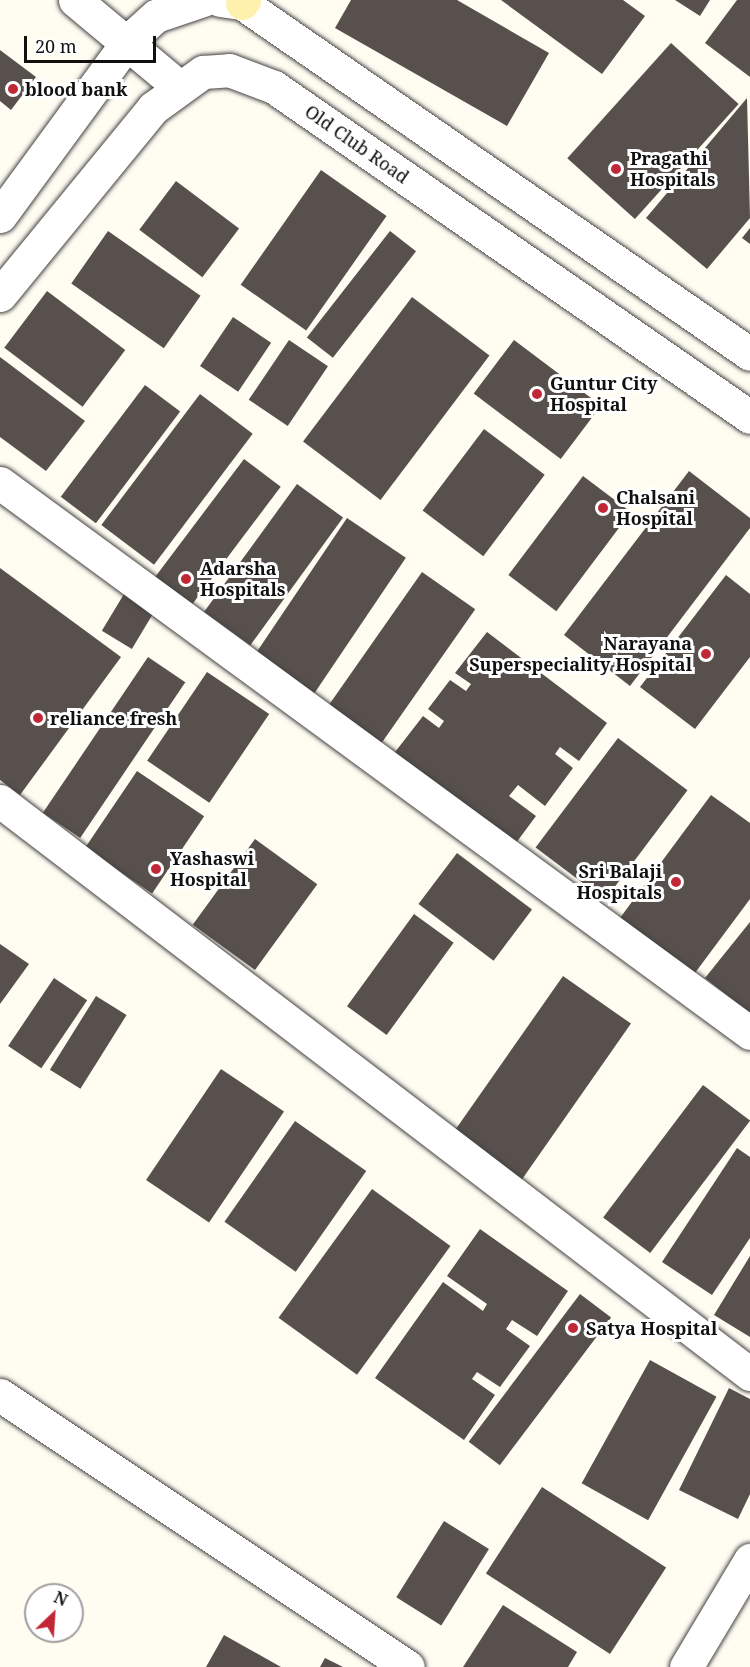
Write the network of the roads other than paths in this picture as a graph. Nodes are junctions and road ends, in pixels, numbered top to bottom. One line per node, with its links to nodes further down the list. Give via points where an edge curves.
1 (75, 0): 4 (street)
2 (203, 0): 4 (street, via 156,16)
3 (235, 1): 8 (street)
4 (128, 41): 5 (street); 6 (street)
5 (178, 86): 7 (street, Old Club Road, via 153,108); 9 (street, Old Club Road, via 203,72 230,70 274,87)
6 (0, 216)
7 (0, 295)
8 (750, 354)
9 (750, 417)
10 (0, 483): 12 (street)
11 (0, 801): 13 (street)
12 (750, 1033)
13 (750, 1374)
14 (0, 1395): 16 (street)
15 (750, 1560): 17 (street)
16 (408, 1667)
17 (686, 1667)

